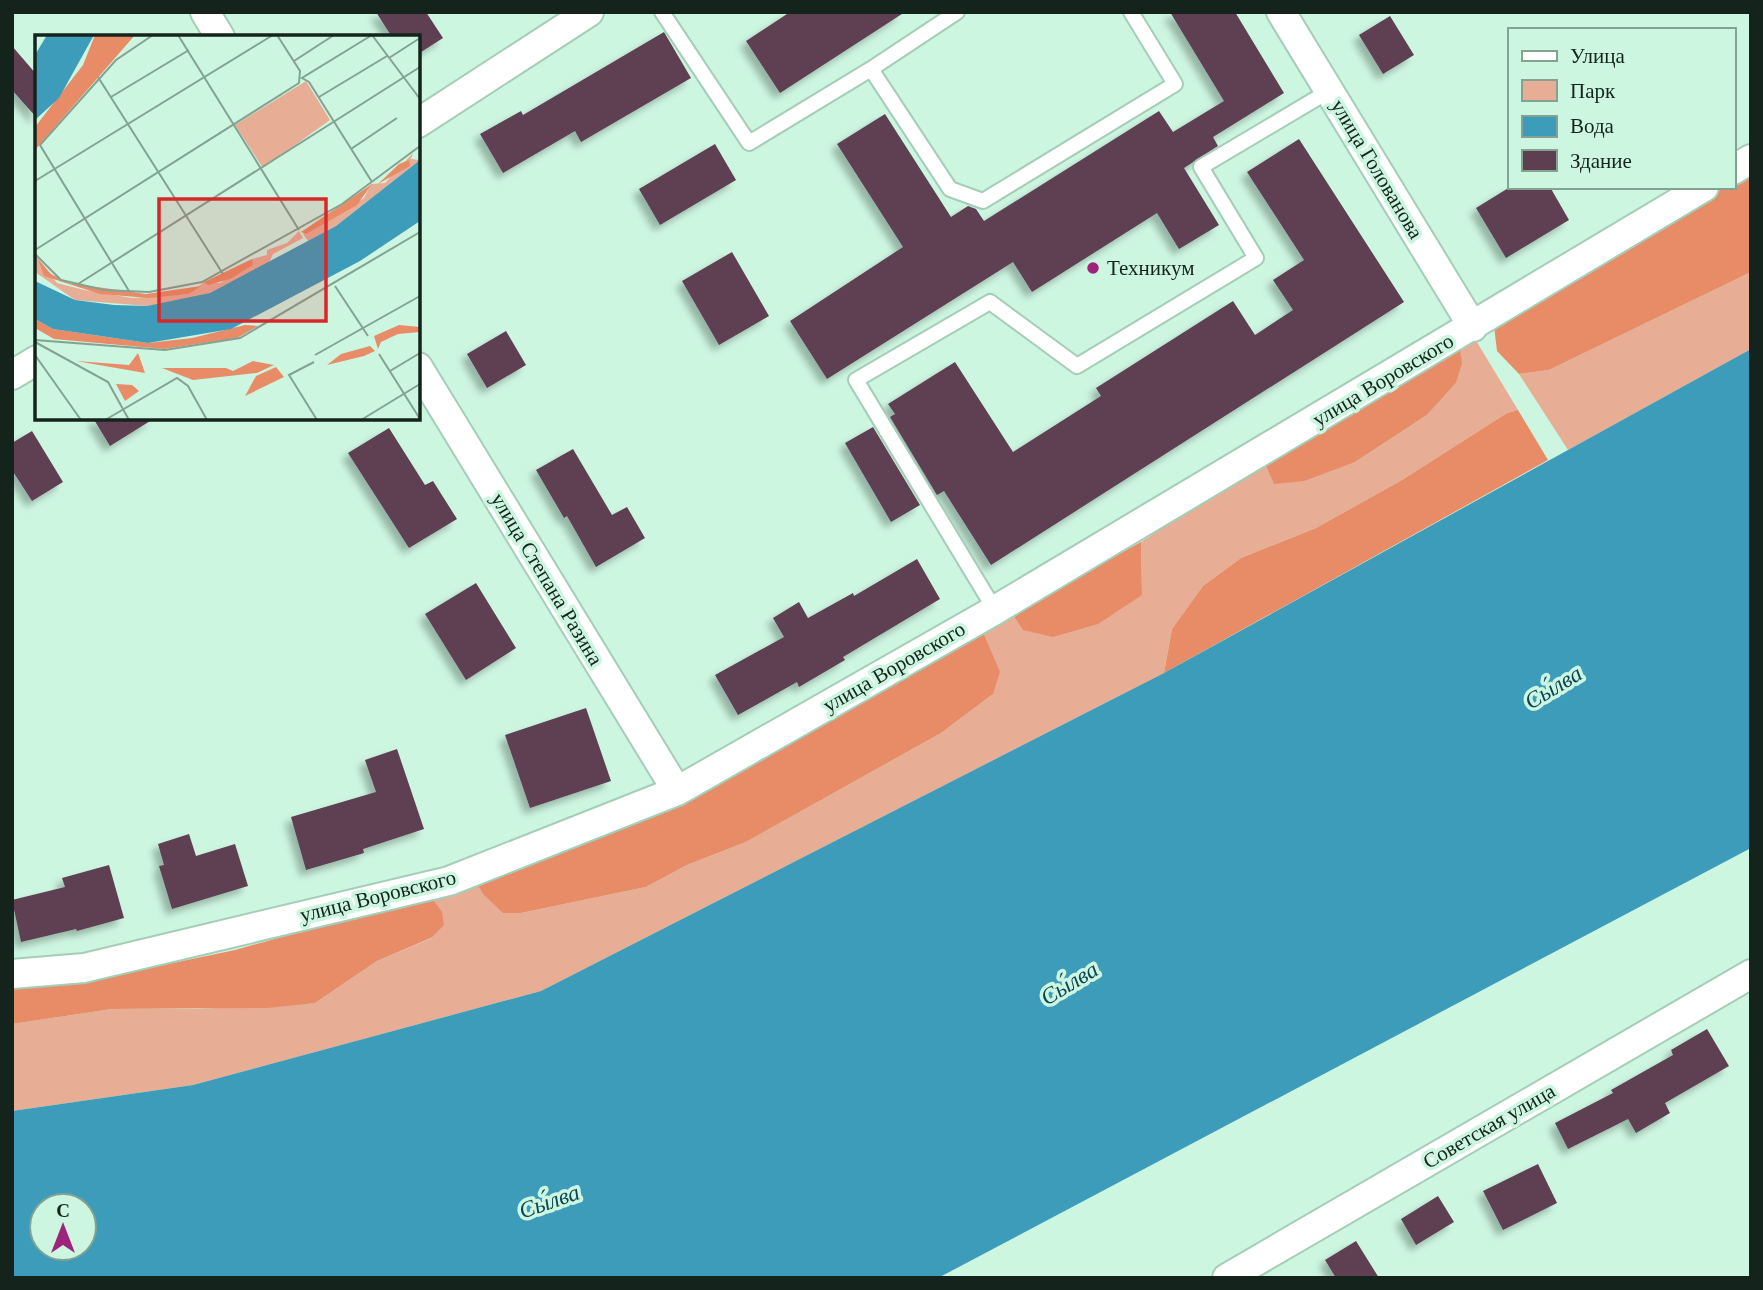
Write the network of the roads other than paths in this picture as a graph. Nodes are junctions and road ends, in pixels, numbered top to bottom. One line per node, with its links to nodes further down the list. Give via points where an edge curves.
1 (205, 12): 7 (street)
2 (589, 12): 10 (street)
3 (662, 12): 8 (lane, via 749,143)
4 (957, 12): 8 (lane)
5 (1131, 12): 8 (lane, via 1175,84 983,201 950,189)
6 (1281, 12): 9 (street, улица Голованова)
7 (219, 35)
8 (871, 69)
9 (1329, 91): 14 (street, улица Голованова); 18 (lane, via 1201,167 1256,258 1077,366 990,302 856,380)
10 (420, 122)
11 (1751, 159): 12 (street)
12 (1735, 169)
13 (1701, 189): 14 (street, улица Воровского)
14 (1473, 327): 18 (street, улица Воровского)
15 (35, 361): 17 (street)
16 (420, 369): 19 (street, улица Степана Разина)
17 (12, 375)
18 (995, 610): 19 (street, улица Воровского)
19 (677, 791): 20 (street, улица Воровского, via 449,881 84,968)
20 (12, 974)
21 (1751, 974): 22 (street, Советская улица)
22 (1227, 1278)

